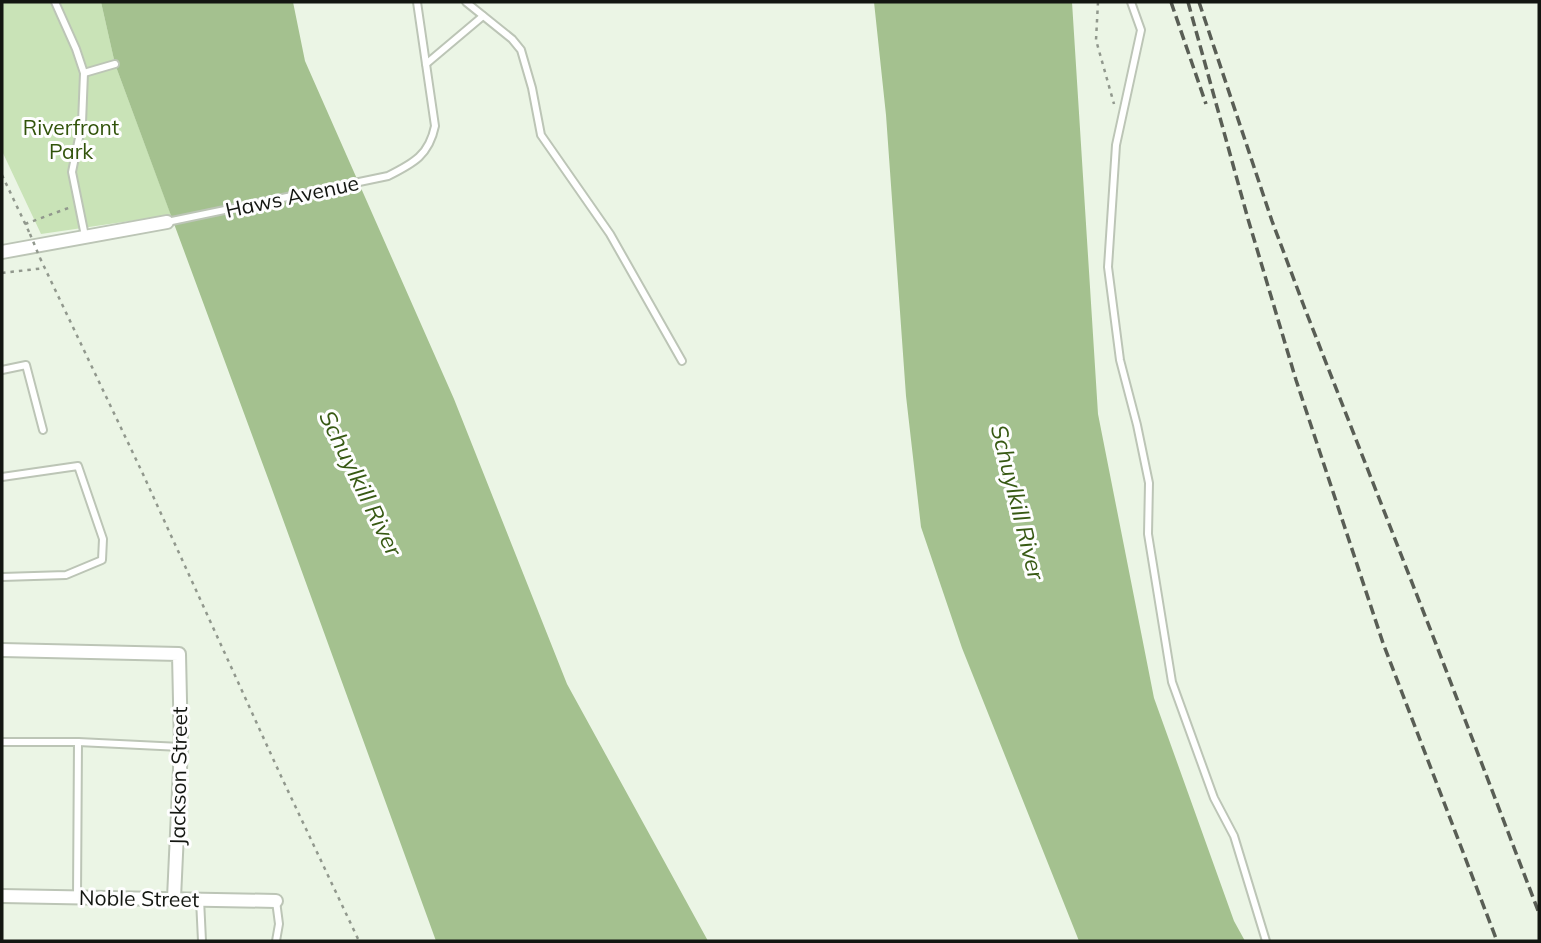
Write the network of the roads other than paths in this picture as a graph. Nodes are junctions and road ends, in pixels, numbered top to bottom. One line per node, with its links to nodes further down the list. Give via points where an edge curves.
1 (55, 2): 8 (lane)
2 (416, 2): 7 (lane, Haws Avenue)
3 (466, 2): 5 (lane)
4 (1131, 2): 28 (lane, via 1141,30 1116,145 1108,267 1120,360 1149,483 1148,534 1172,682 1213,798 1234,836)
5 (483, 16): 7 (lane); 12 (lane, via 521,50 541,135 610,234)
6 (115, 64): 8 (lane)
7 (426, 64): 9 (lane, Haws Avenue, via 435,126 432,140 411,165 388,176)
8 (84, 73): 10 (lane, via 82,123 72,172)
9 (167, 222): 10 (street, Haws Avenue)
10 (85, 236): 11 (street, Haws Avenue)
11 (2, 253)
12 (682, 360)
13 (2, 370): 14 (lane, via 26,365)
14 (43, 430)
15 (2, 477): 16 (lane, via 78,466 103,540 102,560 66,575)
16 (2, 577)
17 (2, 650): 20 (street, Jackson Street, via 179,654)
18 (2, 742): 19 (lane)
19 (78, 742): 20 (lane); 22 (lane)
20 (181, 747): 23 (street, Jackson Street)
21 (2, 896): 22 (street, Noble Street)
22 (77, 897): 23 (street, Noble Street)
23 (174, 898): 24 (street, Noble Street)
24 (200, 899): 25 (street, Noble Street); 26 (lane)
25 (275, 901): 27 (lane)
26 (202, 941)
27 (276, 941)
28 (1266, 941)

